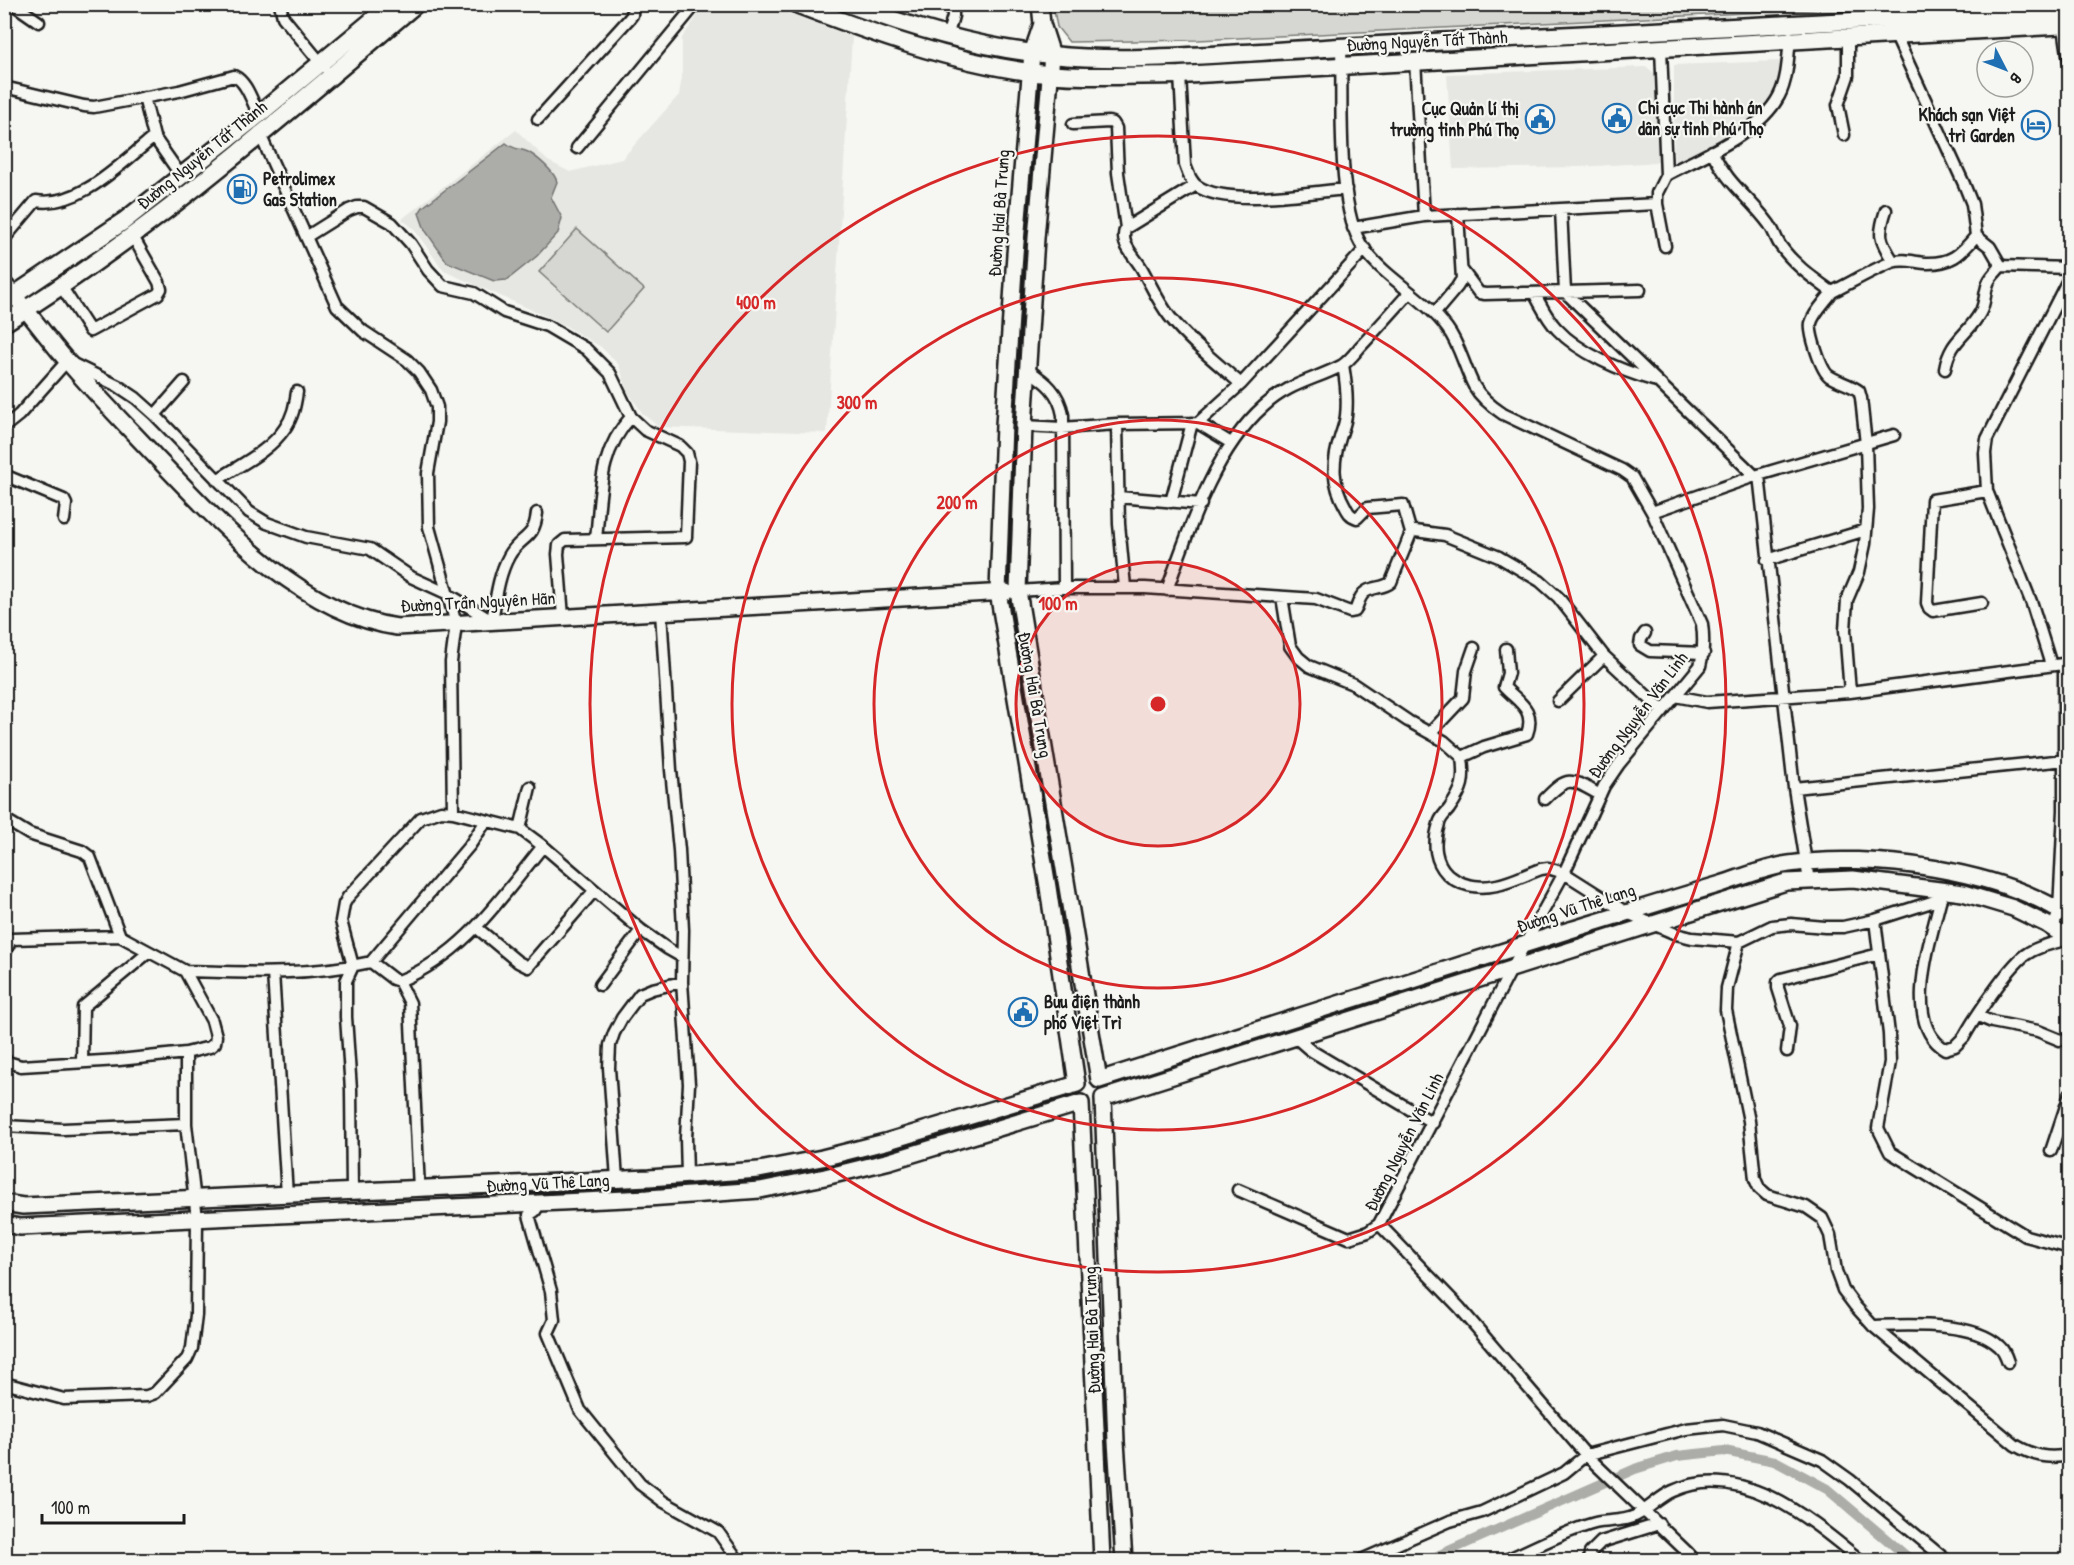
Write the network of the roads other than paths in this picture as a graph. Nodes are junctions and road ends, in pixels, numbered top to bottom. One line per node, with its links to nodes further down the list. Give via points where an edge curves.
1 (13, 4): 12 (street)
2 (280, 4): 25 (street, via 283,16)
3 (392, 4): 25 (main road, Đường Nguyễn Tất Thành)
4 (416, 4): 25 (main road, Đường Nguyễn Tất Thành)
5 (633, 4): 31 (street, via 628,20)
6 (696, 4): 36 (street)
7 (796, 4): 26 (main road, Đường Nguyễn Tất Thành, via 923,48)
8 (953, 4): 15 (street)
9 (1040, 4): 13 (street, Đường Hai Bà Trưng)
10 (853, 5): 15 (main road, Đường Nguyễn Tất Thành)
11 (2066, 18): 14 (main road, Đường Nguyễn Tất Thành); 24 (street)
12 (39, 22)
13 (1042, 24): 20 (street, Đường Hai Bà Trưng); 21 (street, Đường Hai Bà Trưng)
14 (1892, 28): 16 (main road, Đường Nguyễn Tất Thành); 17 (main road, Đường Nguyễn Tất Thành); 50 (street, via 1964,184 1972,204)
15 (948, 34): 20 (main road, Đường Nguyễn Tất Thành)
16 (1790, 34): 17 (main road, Đường Nguyễn Tất Thành); 18 (main road, Đường Nguyễn Tất Thành); 19 (main road, Đường Nguyễn Tất Thành); 37 (street, via 1785,80 1767,113)
17 (1848, 38): 34 (street, via 1848,76 1838,105)
18 (1341, 47): 21 (main road, Đường Nguyễn Tất Thành, via 1178,57); 23 (street, Đường Nguyễn Văn Linh)
19 (1662, 48): 22 (main road, Đường Nguyễn Tất Thành); 38 (street)
20 (1032, 53): 21 (main road, Đường Nguyễn Tất Thành); 26 (street, Đường Hai Bà Trưng)
21 (1052, 55): 27 (street, Đường Hai Bà Trưng)
22 (1415, 60): 23 (main road, Đường Nguyễn Tất Thành); 46 (street)
23 (1342, 65): 28 (main road, Đường Nguyễn Tất Thành); 41 (street, Đường Nguyễn Văn Linh)
24 (2070, 68)
25 (326, 70): 32 (main road, Đường Nguyễn Tất Thành)
26 (1030, 72): 27 (main road, Đường Nguyễn Tất Thành); 106 (street, Đường Hai Bà Trưng, via 1006,391)
27 (1051, 74): 28 (main road, Đường Nguyễn Tất Thành); 73 (street, Đường Hai Bà Trưng)
28 (1180, 75): 40 (street, via 1185,165)
29 (4, 87): 30 (street, via 94,107)
30 (144, 97): 32 (street, via 234,76 244,84); 35 (street)
31 (538, 119)
32 (257, 123): 39 (main road, Đường Nguyễn Tất Thành); 49 (main road, Đường Nguyễn Tất Thành); 51 (street)
33 (1073, 124): 47 (street, via 1109,122 1116,128)
34 (1844, 135)
35 (154, 137): 39 (street); 52 (street, via 78,194 48,203 36,201)
36 (577, 148)
37 (1712, 151): 38 (street); 64 (street, via 1727,179 1770,226 1789,256)
38 (1666, 175): 42 (street)
39 (182, 177): 66 (main road, Đường Nguyễn Tất Thành, via 124,221)
40 (1196, 185): 41 (street, via 1237,198); 47 (street)
41 (1346, 189): 48 (street, Đường Nguyễn Văn Linh)
42 (1657, 204): 43 (street); 53 (street)
43 (1561, 209): 45 (street); 63 (street)
44 (1886, 210): 55 (street, via 1880,239)
45 (1458, 214): 46 (street); 58 (street)
46 (1424, 216): 48 (street)
47 (1126, 228): 76 (street, via 1124,242 1171,318)
48 (1353, 228): 54 (street, Đường Nguyễn Văn Linh)
49 (132, 235): 60 (main road, Đường Nguyễn Tất Thành); 60 (street, via 159,282 158,294 90,331)
50 (1976, 236): 55 (street, via 1950,261); 56 (street, via 1990,247)
51 (306, 237): 79 (street, via 349,210 364,207 400,231 443,286 474,293 504,312 547,326 586,349 610,374); 107 (street, via 337,306 363,331 407,360 431,390 437,422 428,472 429,527)
52 (4, 239)
53 (1665, 246)
54 (1365, 249): 62 (street, Đường Nguyễn Văn Linh); 76 (street)
55 (1893, 261): 64 (street)
56 (2001, 266): 57 (street); 72 (street, via 1988,282 1981,312 1947,355)
57 (2070, 268)
58 (1462, 270): 65 (street, via 1479,293); 68 (street, via 1457,287)
59 (2070, 276): 91 (street, via 1987,439)
60 (60, 286): 67 (main road, Đường Nguyễn Tất Thành)
61 (1640, 290): 63 (street)
62 (1410, 292): 68 (street, Đường Nguyễn Văn Linh); 71 (street)
63 (1565, 292): 65 (street); 74 (street)
64 (1832, 292): 87 (street, via 1810,326 1824,372 1859,391)
65 (1534, 293): 74 (street, via 1556,329 1568,339 1622,371)
66 (8, 294): 67 (street, Đường Trần Nguyên Hãn)
67 (27, 309): 69 (main road, Đường Nguyễn Tất Thành); 70 (street, Đường Trần Nguyên Hãn)
68 (1435, 313): 95 (street, Đường Nguyễn Văn Linh, via 1448,328 1474,387 1486,402 1503,414 1622,470 1632,477)
69 (4, 323)
70 (67, 362): 78 (street, via 118,386); 83 (street); 113 (street, Đường Trần Nguyên Hãn, via 186,489 298,586 337,609 375,623 397,627)
71 (1343, 365): 86 (street, via 1305,380 1264,405); 99 (street, via 1346,418 1333,463 1341,500 1357,518 1367,508 1403,505)
72 (1945, 369)
73 (1028, 370): 82 (street, Đường Hai Bà Trưng); 84 (street, via 1046,382 1057,396 1063,414)
74 (1656, 381): 89 (street)
75 (184, 382): 78 (street)
76 (1241, 384): 80 (street)
77 (297, 392): 90 (street, via 286,428 273,442)
78 (155, 415): 90 (street)
79 (631, 417): 100 (street, via 619,430 603,470); 100 (street, via 645,430 687,453 686,537)
80 (1195, 423): 81 (street); 86 (street); 93 (street)
81 (1117, 424): 84 (street); 92 (street)
82 (1024, 426): 84 (street); 105 (street, Đường Hai Bà Trưng)
83 (4, 427)
84 (1062, 428): 103 (street)
85 (1894, 435): 87 (street)
86 (1231, 443): 94 (street)
87 (1866, 444): 89 (street); 98 (street)
88 (4, 475): 97 (street, via 64,500)
89 (1757, 476): 95 (street); 101 (street)
90 (217, 480): 107 (street, via 267,524 306,537 370,549 411,577)
91 (1987, 491): 109 (street, via 1932,500 1927,603 1933,611); 120 (street, via 2032,604)
92 (1118, 497): 93 (street); 102 (street)
93 (1171, 502): 94 (street)
94 (1201, 504): 104 (street)
95 (1652, 512): 117 (street, Đường Nguyễn Văn Linh, via 1702,624)
96 (537, 513): 112 (street, via 532,532 510,556 498,585)
97 (64, 520)
98 (1866, 530): 101 (street); 121 (street, via 1859,572 1848,600 1845,630)
99 (1411, 533): 108 (street, via 1391,582 1362,594 1355,611 1316,599); 118 (street, via 1445,535 1499,557 1540,581 1558,597)
100 (596, 539): 111 (street, via 565,540 559,545)
101 (1767, 560): 123 (street)
102 (1125, 587): 103 (street); 104 (street)
103 (1064, 588): 105 (street)
104 (1167, 590): 108 (street)
105 (1018, 591): 106 (street, Đường Trần Nguyên Hãn); 173 (street, Đường Hai Bà Trưng)
106 (998, 592): 110 (street, Đường Trần Nguyên Hãn); 174 (street, Đường Hai Bà Trưng)
107 (446, 593): 112 (street); 113 (street)
108 (1282, 597): 126 (street, via 1290,645 1298,657 1309,666 1353,684)
109 (1982, 603)
110 (662, 612): 111 (street, Đường Trần Nguyên Hãn); 157 (street, via 679,850)
111 (563, 617): 112 (street, Đường Trần Nguyên Hãn)
112 (492, 621): 113 (street, Đường Trần Nguyên Hãn)
113 (456, 624): 133 (street, via 451,662)
114 (1645, 633): 117 (street, via 1640,645 1650,651)
115 (1474, 648): 126 (street, via 1466,670 1463,698)
116 (1506, 650): 127 (street, via 1508,673 1503,687 1525,706 1527,734)
117 (1704, 652): 122 (street, Đường Nguyễn Văn Linh, via 1700,666)
118 (1604, 656): 124 (street); 125 (street)
119 (2067, 663): 120 (street); 128 (street)
120 (2051, 665): 121 (street)
121 (1850, 692): 123 (street)
122 (1675, 696): 123 (street, via 1707,702); 125 (street, Đường Nguyễn Văn Linh)
123 (1783, 697): 130 (street)
124 (1558, 701)
125 (1663, 711): 131 (street, Đường Nguyễn Văn Linh, via 1619,764)
126 (1430, 733): 127 (street)
127 (1462, 757): 139 (street, via 1465,777 1461,793 1440,821 1434,841 1438,863 1452,879 1476,886 1497,885 1541,869)
128 (2065, 760): 130 (street); 144 (street)
129 (530, 787): 136 (street)
130 (1794, 788): 138 (street)
131 (1600, 795): 132 (street, via 1568,781); 139 (street, Đường Nguyễn Văn Linh)
132 (1545, 799)
133 (453, 812): 135 (street); 159 (street, via 441,810 421,818 348,897 341,921)
134 (4, 819): 150 (street, via 28,834 90,857)
135 (486, 821): 136 (street); 158 (street)
136 (520, 829): 137 (street)
137 (543, 846): 141 (street); 147 (street)
138 (1806, 862): 140 (street); 143 (street, Đường Vũ Thê Lang, via 1787,864); 144 (street, Đường Vũ Thê Lang, via 1853,860 1948,871 2012,888)
139 (1564, 873): 143 (street); 153 (street, Đường Nguyễn Văn Linh)
140 (1809, 881): 142 (street, via 1853,879); 146 (street, via 1786,882)
141 (594, 891): 147 (street, via 528,967); 149 (street)
142 (1942, 894): 145 (street); 148 (street, via 1979,897 2013,908); 166 (street, via 1924,975 1922,1012 1926,1028 1934,1043 1945,1050 1955,1046)
143 (1627, 913): 146 (street); 153 (street, Đường Vũ Thê Lang)
144 (2064, 913): 148 (street)
145 (1875, 920): 152 (street, via 1843,927 1772,926); 155 (street)
146 (1652, 924): 152 (street, via 1676,934); 160 (street)
147 (477, 928): 163 (street, via 441,959)
148 (2053, 929): 151 (street)
149 (641, 930): 157 (street); 165 (street)
150 (120, 936): 154 (street); 156 (street, via 11,939)
151 (2069, 939): 166 (street, via 2024,956)
152 (1739, 942): 197 (street, via 1726,988 1726,1010 1749,1121 1755,1179 1767,1195 1806,1207 1822,1218 1843,1290)
153 (1524, 945): 160 (street, Đường Nguyễn Văn Linh); 173 (street, Đường Vũ Thê Lang)
154 (149, 952): 161 (street); 172 (street, via 83,1007)
155 (1879, 954): 169 (street, via 1778,982 1790,1026); 196 (street, via 1890,1062 1878,1128 1890,1152 2026,1236)
156 (4, 955)
157 (682, 957): 164 (street)
158 (371, 962): 159 (street); 163 (street)
159 (352, 966): 162 (street); 188 (street, via 346,981)
160 (1512, 969): 167 (street); 178 (street, Đường Nguyễn Văn Linh)
161 (185, 972): 162 (street); 170 (street, via 216,1036 210,1047)
162 (273, 973): 189 (street)
163 (399, 981): 185 (street, via 410,1003)
164 (682, 982): 183 (street, via 689,1084); 184 (street, via 640,994 622,1018 610,1045)
165 (600, 985)
166 (1978, 1016): 168 (street)
167 (1295, 1037): 176 (street); 178 (street, via 1310,1050)
168 (2060, 1040)
169 (1787, 1051)
170 (186, 1053): 172 (street); 179 (street)
171 (4, 1061): 172 (street, via 21,1066)
172 (82, 1062)
173 (1099, 1080): 174 (street, via 1087,1077); 176 (street, via 1104,1088)
174 (1077, 1084): 177 (street, via 1076,1094); 182 (street, Đường Vũ Thê Lang, via 885,1142)
175 (2070, 1094): 181 (street)
176 (1103, 1098): 177 (street, via 1095,1105); 206 (street, Đường Hai Bà Trưng)
177 (1081, 1103): 186 (street, Đường Vũ Thê Lang, via 890,1161); 205 (street, Đường Hai Bà Trưng)
178 (1433, 1123): 195 (street, Đường Nguyễn Văn Linh)
179 (186, 1124): 180 (street, via 63,1129); 190 (street)
180 (4, 1126)
181 (2051, 1151)
182 (764, 1169): 183 (street, Đường Vũ Thê Lang); 186 (street)
183 (687, 1174): 184 (street, Đường Vũ Thê Lang)
184 (617, 1179): 185 (street, Đường Vũ Thê Lang)
185 (419, 1189): 188 (street, Đường Vũ Thê Lang)
186 (768, 1189): 192 (street, Đường Vũ Thê Lang)
187 (1238, 1190): 195 (street, via 1349,1238)
188 (352, 1192): 189 (street, Đường Vũ Thê Lang)
189 (287, 1195): 190 (street, Đường Vũ Thê Lang)
190 (195, 1200): 191 (street, Đường Vũ Thê Lang, via 23,1206); 193 (street)
191 (4, 1203)
192 (540, 1203): 193 (street, Đường Vũ Thê Lang); 204 (street, via 529,1215 552,1298 554,1320 548,1333 579,1410 640,1484 718,1532)
193 (197, 1219): 194 (street, Đường Vũ Thê Lang, via 20,1227); 199 (street, via 192,1348 155,1393 64,1400)
194 (4, 1224)
195 (1379, 1224): 201 (street, Đường Nguyễn Văn Linh, via 1459,1307)
196 (2070, 1248)
197 (1873, 1326): 198 (street, via 1955,1328 1998,1344); 200 (street, via 2015,1445 2035,1456)
198 (2008, 1362)
199 (4, 1383)
200 (2070, 1455)
201 (1590, 1459): 202 (street, Đường Nguyễn Văn Linh); 207 (street, via 1482,1512 1450,1521); 212 (street, via 1686,1429 1723,1425 1757,1432 1822,1460)
202 (1641, 1507): 203 (street, Đường Nguyễn Văn Linh); 208 (street, via 1623,1520 1581,1528); 211 (street, via 1693,1484 1726,1483 1787,1505)
203 (1659, 1524): 209 (street, via 1601,1542 1590,1553); 210 (street, Đường Nguyễn Văn Linh)
204 (738, 1560)
205 (1102, 1560)
206 (1124, 1560)
207 (1361, 1560)
208 (1506, 1560)
209 (1589, 1560)
210 (1692, 1560)
211 (1860, 1560)
212 (1946, 1560)

